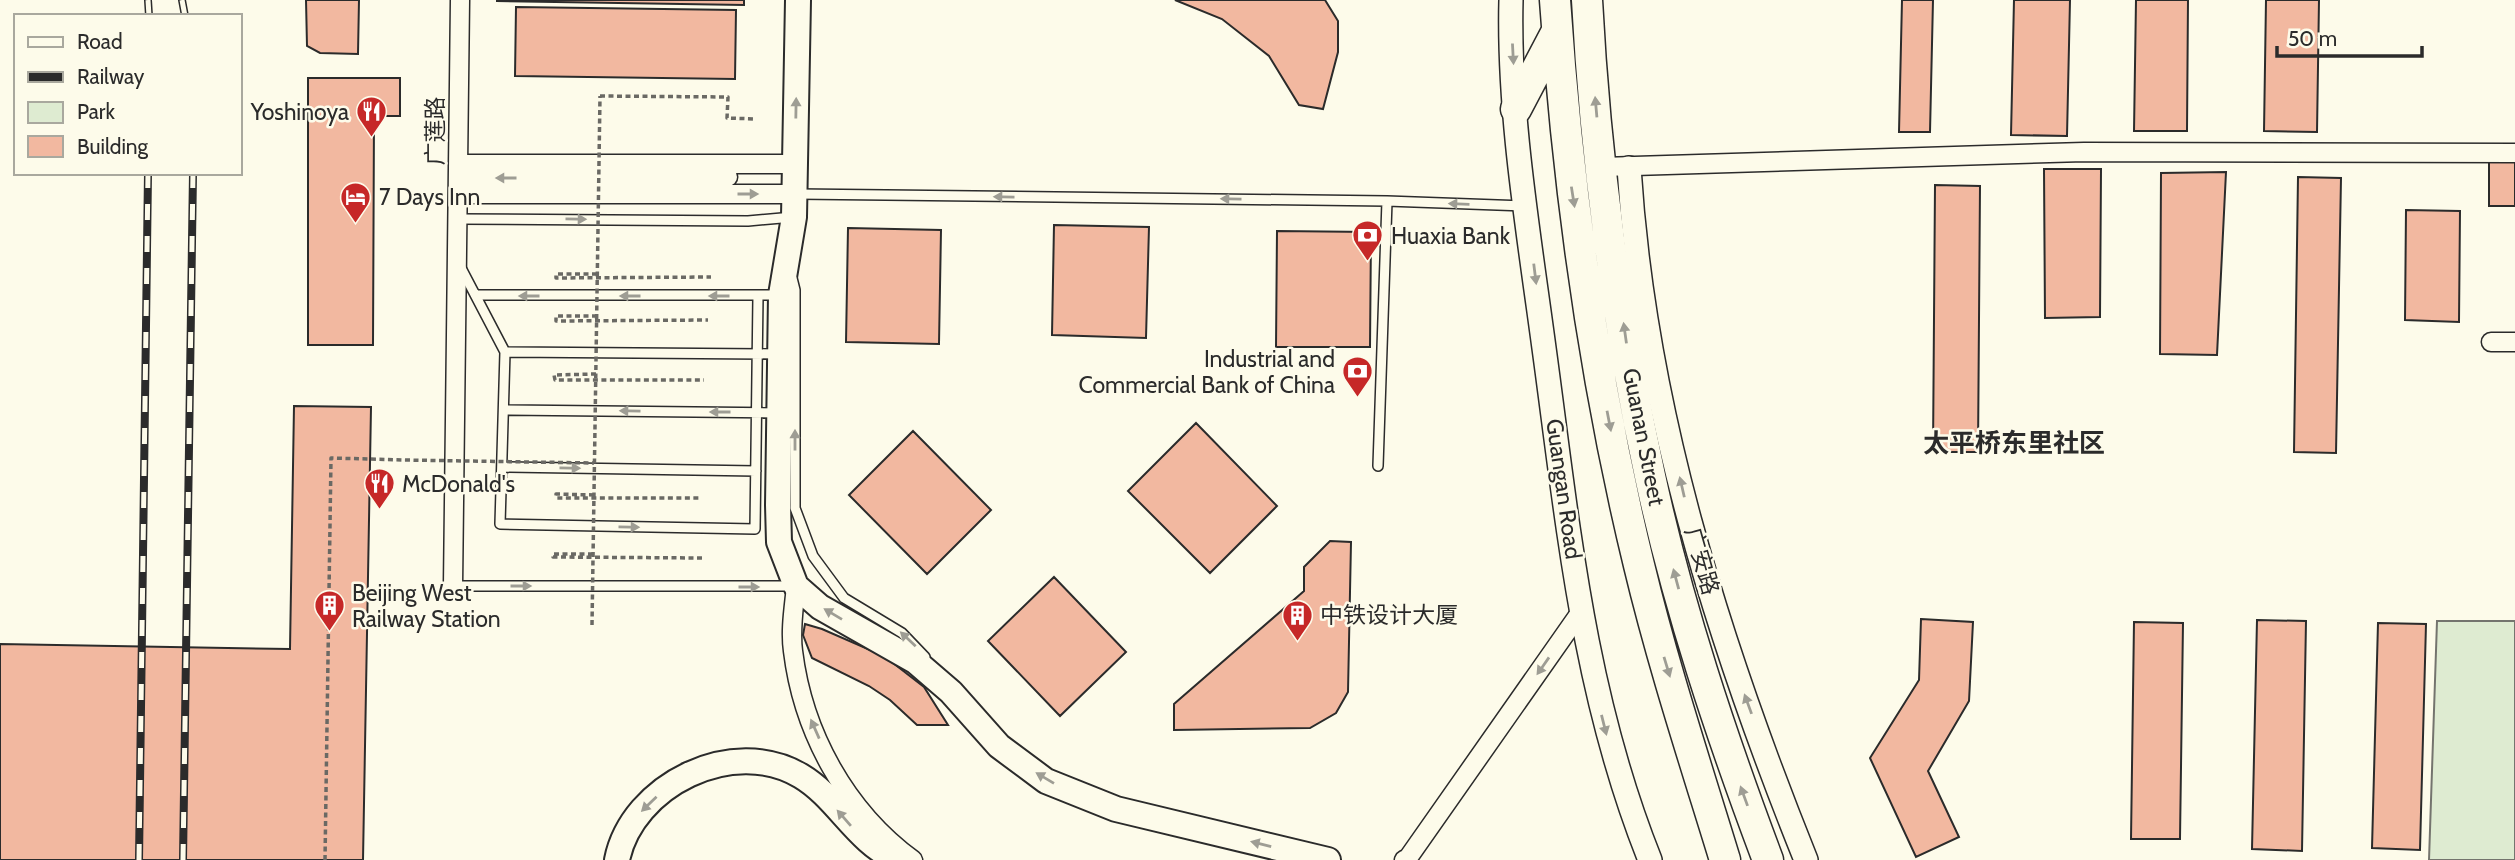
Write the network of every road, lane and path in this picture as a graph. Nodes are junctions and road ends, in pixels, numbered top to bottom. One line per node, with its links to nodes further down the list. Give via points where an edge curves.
1 (460, 0): 11 (street, 广莲路)
2 (798, 0): 12 (main road, one-way to 2)
3 (1511, 0): 7 (street, one-way to 7)
4 (1555, 0): 6 (highway, Guanan Street)
5 (1587, 0): 10 (highway, Guanan Street, one-way to 5)
6 (1557, 31): 7 (highway); 52 (highway, Guanan Street, one-way to 52, via 1571,185 1620,480 1665,661)
7 (1516, 109): 14 (street, Guangan Road)
8 (756, 120): 18 (path, bridge, via 727,118 728,97 600,96)
9 (2515, 153): 10 (street, via 2084,152)
10 (1616, 168): 53 (highway, Guanan Street, one-way to 10, via 1701,668 1650,477 1631,373); 54 (street, 广安路, one-way to 10, via 1698,557 1658,386 1634,242)
11 (459, 179): 12 (street); 12 (street, one-way to 12); 15 (street, 广莲路)
12 (794, 188): 13 (lane, one-way to 12); 15 (lane, one-way to 12, via 748,221); 16 (main road)
13 (1387, 201): 14 (lane, one-way to 13); 33 (lane)
14 (1527, 206): 42 (street, Guangan Road, one-way to 42, via 1566,520)
15 (459, 219): 17 (street, 广莲路)
16 (788, 261): 21 (main road); 44 (lane, one-way to 16, via 941,672 902,633 844,598 813,556 795,508 795,290)
17 (458, 262): 20 (lane); 40 (street, 广莲路)
18 (597, 274): 19 (path, via 556,274 556,278); 22 (path, bridge)
19 (711, 277)
20 (478, 295): 21 (lane, one-way to 20); 26 (lane)
21 (769, 296): 27 (main road)
22 (597, 316): 23 (path, via 556,316 556,321); 28 (path, bridge)
23 (708, 320)
24 (2491, 342): 25 (street)
25 (2515, 342)
26 (505, 352): 27 (lane); 30 (lane)
27 (769, 354): 31 (main road)
28 (596, 374): 29 (path, via 554,375 555,380); 32 (path, bridge)
29 (704, 380)
30 (504, 410): 31 (lane, one-way to 30); 34 (lane)
31 (768, 413): 35 (lane); 41 (main road, via 779,542)
32 (594, 463): 36 (path, bridge); 45 (path, bridge, via 331,458)
33 (1378, 466)
34 (502, 467): 35 (lane, one-way to 35); 35 (lane, one-way to 35, via 500,524 755,529)
35 (756, 471)
36 (594, 495): 37 (path, via 556,494 556,498); 38 (path, bridge)
37 (701, 498)
38 (593, 554): 39 (path, via 553,557); 43 (path, bridge)
39 (702, 558)
40 (453, 586): 41 (lane, one-way to 41)
41 (796, 586): 44 (main road, one-way to 41, via 915,661 820,607); 48 (street, one-way to 41, via 892,845 839,785 805,708 793,650)
42 (1582, 610): 50 (street, one-way to 50); 51 (street, Guangan Road, one-way to 51, via 1604,725 1625,798)
43 (592, 625)
44 (951, 692): 49 (main road, one-way to 44, via 1116,809 1046,781 999,746)
45 (325, 860)
46 (617, 860): 47 (main road, one-way to 46, via 853,829 800,775 771,765 734,762 704,768 671,784 639,814)
47 (898, 860)
48 (913, 860)
49 (1328, 860)
50 (1404, 860)
51 (1650, 860)
52 (1725, 860)
53 (1768, 860)
54 (1807, 860)

